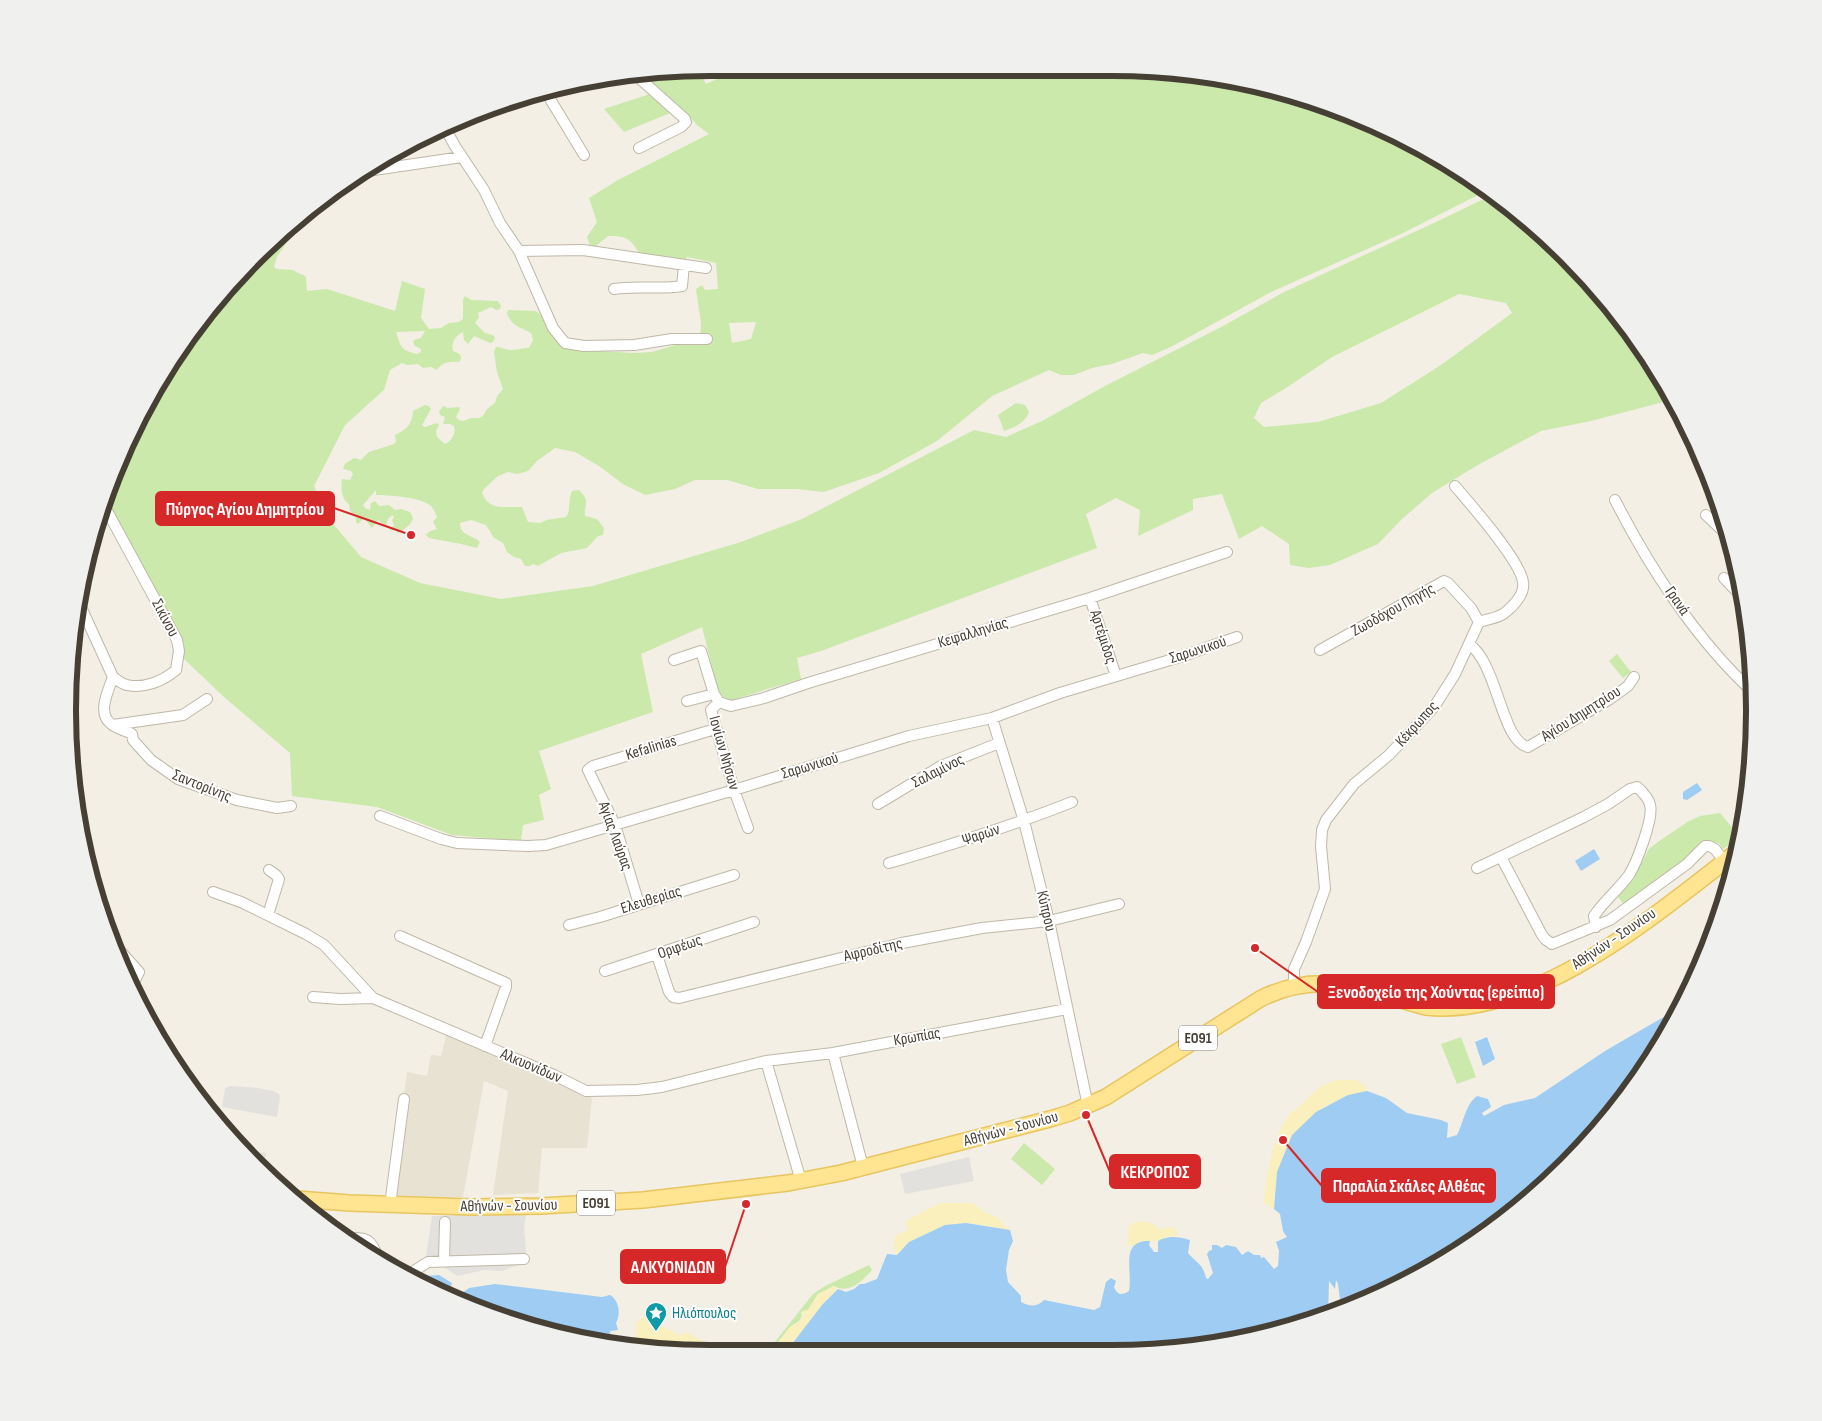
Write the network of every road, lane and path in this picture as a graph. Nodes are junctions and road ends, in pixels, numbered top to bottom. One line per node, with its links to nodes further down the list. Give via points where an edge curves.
1 (642, 81): 4 (street, via 686,122)
2 (549, 97): 5 (street)
3 (448, 134): 6 (street)
4 (639, 148)
5 (584, 155)
6 (462, 157): 7 (street); 8 (street)
7 (380, 169)
8 (519, 251): 9 (street, via 583,250); 12 (street, via 553,328 565,343 634,345)
9 (684, 265): 10 (street); 11 (street, via 682,286)
10 (706, 268)
11 (614, 289)
12 (707, 339)
13 (1455, 486): 23 (street, via 1495,535 1520,571 1523,583 1521,595 1506,612 1493,620)
14 (1615, 500): 31 (street, Γρανά, via 1634,538 1679,605 1719,658)
15 (108, 513): 29 (street, Σικίνου, via 177,640 179,651 176,670 159,682 125,685)
16 (1706, 515): 17 (street)
17 (1718, 526)
18 (1227, 552): 21 (street, Κεφαλληνίας)
19 (1724, 578): 20 (street)
20 (1734, 589)
21 (1090, 598): 28 (street, Αρτέμιδος); 32 (street, Κεφαλληνίας, via 764,698 731,706)
22 (84, 614): 29 (street)
23 (1479, 622): 25 (street, Κέκρωπος); 26 (street, Ζωοδόχου Πηγής, via 1444,581)
24 (1238, 637): 28 (street, Σαρωνικού)
25 (1469, 644): 30 (street, Αγίου Δημητρίου, via 1486,665 1518,743 1528,747 1610,700); 68 (street, Κέκρωπος, via 1446,691 1434,707 1390,755 1354,784 1326,820 1321,846 1324,890 1294,969)
26 (1320, 650)
27 (674, 660): 32 (street, Ιονίων Νήσων, via 701,651)
28 (1116, 676): 35 (street, Σαρωνικού)
29 (113, 677): 36 (street, via 104,702 106,718)
30 (1634, 677)
31 (1745, 684)
32 (717, 698): 34 (street, Κεφαλληνίας); 37 (street, Ιονίων Νήσων, via 711,710)
33 (207, 699): 36 (street, via 183,715)
34 (687, 702)
35 (992, 718): 38 (street, Κύπρου); 40 (street, Σαρωνικού, via 909,736)
36 (112, 725): 43 (street, Σαντορίνης, via 132,734 133,740 151,760 178,779 237,800 277,808)
37 (715, 729): 39 (street, Kefalinias, via 628,754); 40 (street, Ιονίων Νήσων)
38 (1000, 743): 42 (street, Σαλαμίνος, via 941,766); 45 (street, Κύπρου)
39 (588, 770): 46 (street, Αγίας Λαύρας)
40 (734, 790): 46 (street, Σαρωνικού); 47 (street, Ιονίων Νήσων)
41 (1072, 802): 45 (street, Ψαρών)
42 (878, 804)
43 (291, 806)
44 (380, 816): 46 (street, Σαρωνικού, via 456,843 528,846 562,842)
45 (1024, 821): 51 (street, Ψαρών); 59 (street, Κύπρου)
46 (614, 825): 56 (street, Αγίας Λαύρας)
47 (748, 828)
48 (1501, 857): 52 (street); 62 (street, via 1545,939 1552,944); 62 (street, via 1584,817 1630,789 1636,787 1642,791 1651,813 1640,852 1630,873 1594,916)
49 (1728, 858): 50 (main road, Αθήνών - Σουνίου / ΕΟ91)
50 (1724, 861): 62 (street, via 1715,849 1705,846 1687,864); 68 (main road, Αθήνών - Σουνίου / ΕΟ91, via 1598,954 1539,984 1495,1001 1438,1009 1338,984)
51 (889, 863)
52 (1477, 868)
53 (268, 870): 58 (street, via 279,879)
54 (734, 875): 56 (street, Ελευθερίας)
55 (213, 892): 58 (street, Αλκυονίδων)
56 (638, 904): 61 (street, Ελευθερίας)
57 (1119, 904): 59 (street, Αφροδίτης)
58 (268, 915): 70 (street, Αλκυονίδων, via 324,945)
59 (1049, 921): 64 (street, Αφροδίτης, via 982,928 902,943 679,998 669,992); 71 (street, Κύπρου)
60 (754, 922): 64 (street, Ορφέως)
61 (569, 925)
62 (1596, 927)
63 (400, 936): 72 (street, via 506,983)
64 (657, 955): 66 (street, Ορφέως)
65 (128, 960): 67 (street, via 139,972)
66 (605, 971)
67 (136, 978)
68 (1294, 986): 76 (main road, Αθήνών - Σουνίου / ΕΟ91, via 1260,1000)
69 (313, 997): 70 (street)
70 (373, 998): 72 (street, Αλκυονίδων)
71 (1067, 1009): 73 (street, Κρωπίας); 76 (street, Κύπρου)
72 (484, 1046): 74 (street, Αλκυονίδων, via 586,1091 598,1092 662,1087)
73 (833, 1053): 74 (street, Κρωπίας); 77 (street)
74 (766, 1061): 78 (street)
75 (404, 1099): 80 (street)
76 (1088, 1106): 77 (main road, Αθήνών - Σουνίου / ΕΟ91, via 1050,1119)
77 (864, 1167): 78 (main road, Αθήνών - Σουνίου / ΕΟ91)
78 (801, 1181): 80 (main road, Αθήνών - Σουνίου / ΕΟ91, via 643,1200 566,1205)
79 (307, 1200): 80 (main road, Αθήνών - Σουνίου / ΕΟ91)
80 (390, 1205)
81 (445, 1222): 85 (street)
82 (358, 1238): 83 (street, via 368,1240)
83 (375, 1248)
84 (524, 1259): 85 (street)
85 (444, 1261): 86 (street, via 425,1264)
86 (414, 1271)

